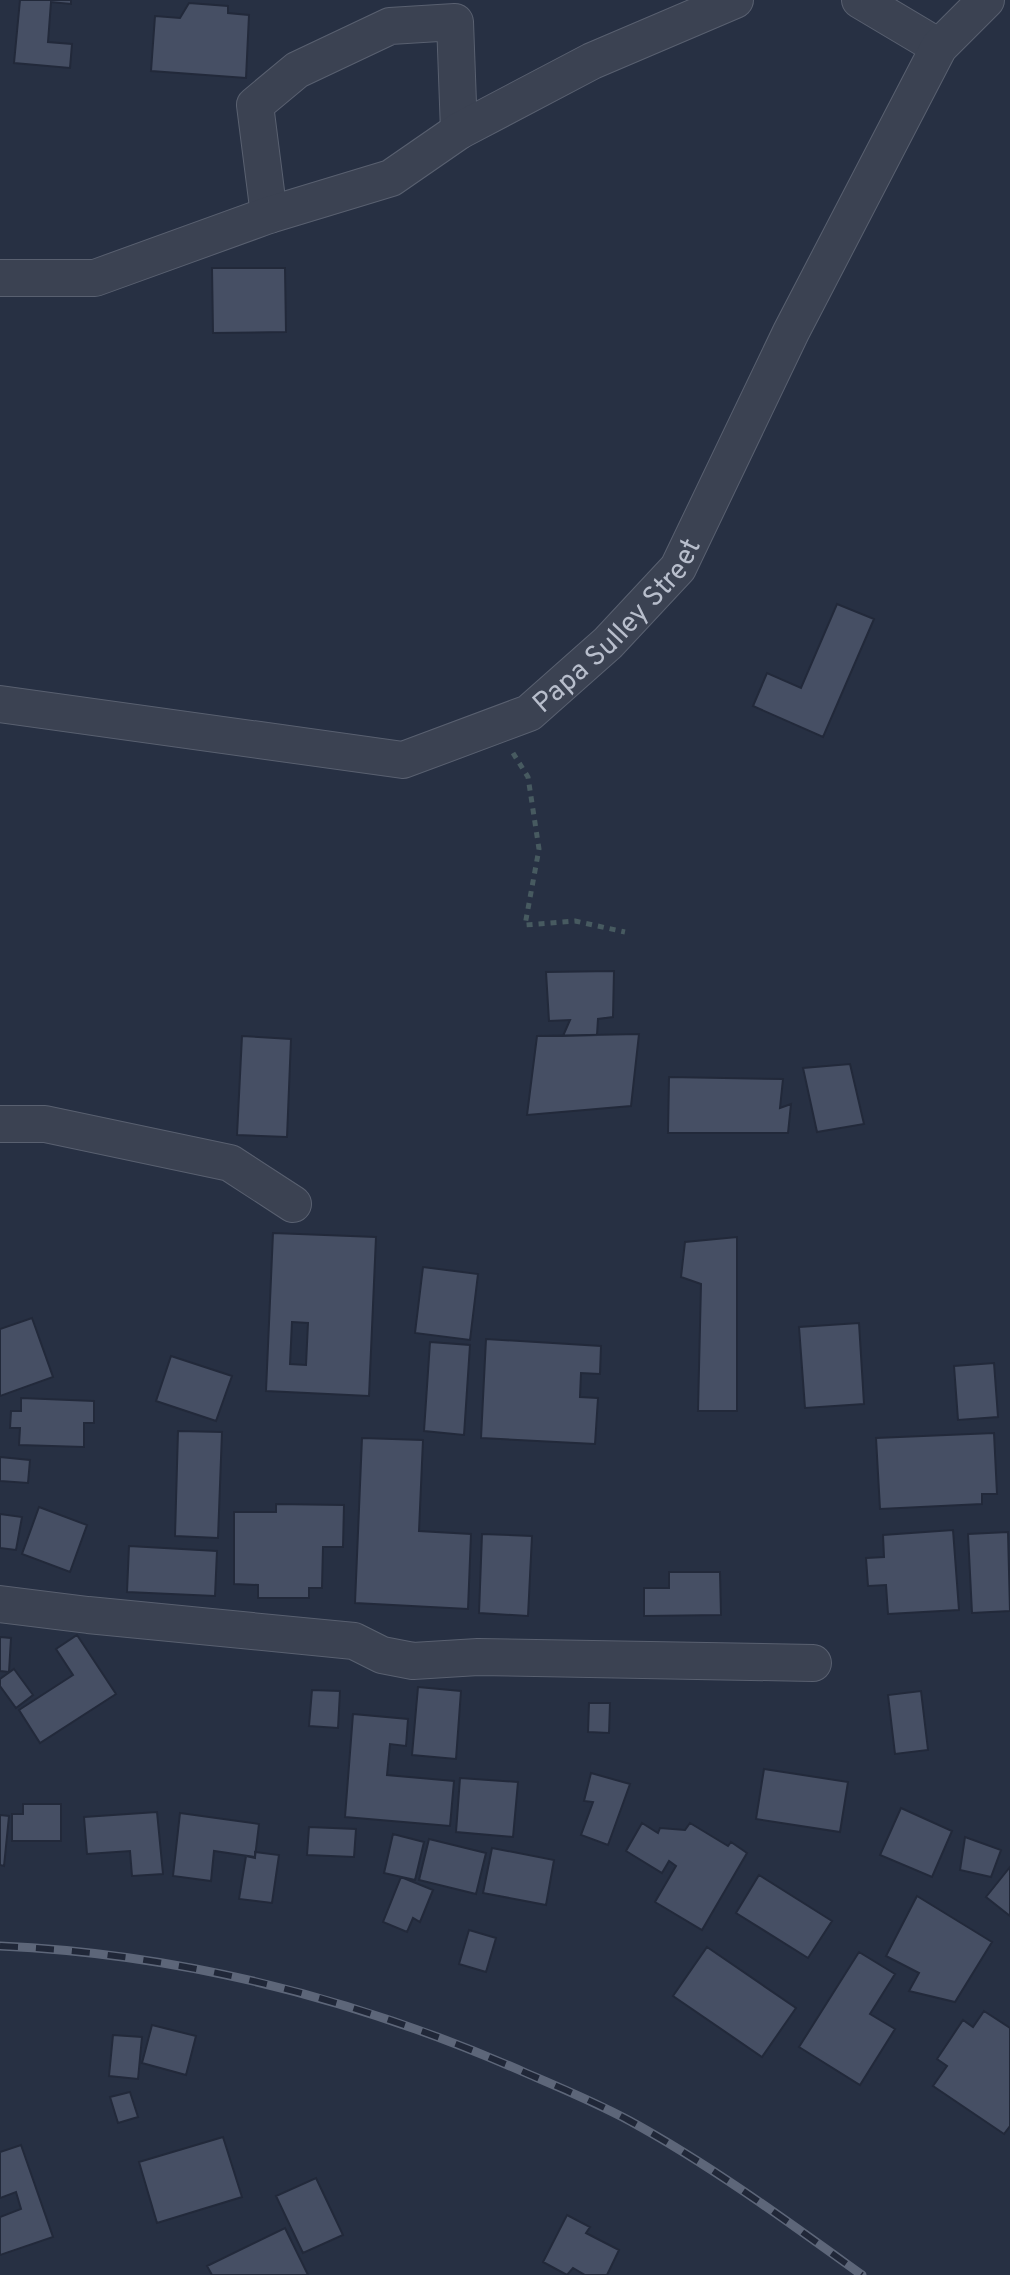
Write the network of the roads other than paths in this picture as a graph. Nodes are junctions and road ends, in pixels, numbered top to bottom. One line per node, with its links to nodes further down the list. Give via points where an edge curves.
1 (735, 0): 5 (street, via 592,61)
2 (860, 0): 4 (street)
3 (986, 0): 4 (street, Papa Sulley Street)
4 (939, 47): 8 (street, Papa Sulley Street, via 791,332 678,568 608,643 529,713 403,760)
5 (459, 131): 6 (street, via 391,178); 6 (street, via 455,22 390,26 297,70 255,105)
6 (269, 215): 7 (street, via 95,278)
7 (0, 278)
8 (0, 704)
9 (0, 1124): 10 (street, via 45,1124 230,1163)
10 (293, 1204)
11 (0, 1604): 12 (street, via 354,1641 382,1655 413,1661 498,1657)
12 (813, 1663)

